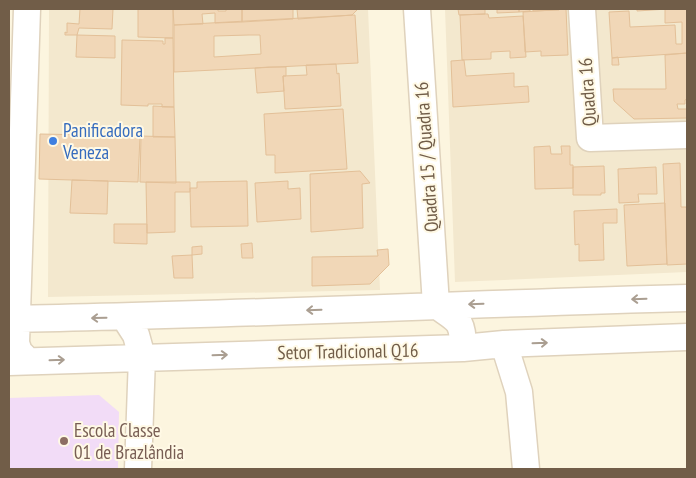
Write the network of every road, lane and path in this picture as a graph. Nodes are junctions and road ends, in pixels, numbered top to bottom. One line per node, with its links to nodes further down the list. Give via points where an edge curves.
1 (27, 9): 8 (street)
2 (416, 9): 6 (street, Quadra 15 / Quadra 16)
3 (582, 9): 4 (street, Quadra 16, via 590,138)
4 (687, 135)
5 (687, 298): 6 (street, one-way to 6)
6 (436, 305): 7 (street, one-way to 7); 11 (street, via 460,323)
7 (125, 318): 8 (street, one-way to 8); 12 (street, via 136,335)
8 (13, 319): 13 (street)
9 (687, 337): 10 (street, Setor Tradicional Q16, one-way to 9)
10 (504, 344): 11 (street, Setor Tradicional Q16); 15 (street, via 519,392)
11 (463, 348): 12 (street, Setor Tradicional Q16, one-way to 11)
12 (142, 357): 13 (street, Setor Tradicional Q16, one-way to 12); 14 (street)
13 (18, 361)
14 (138, 469)
15 (526, 469)

